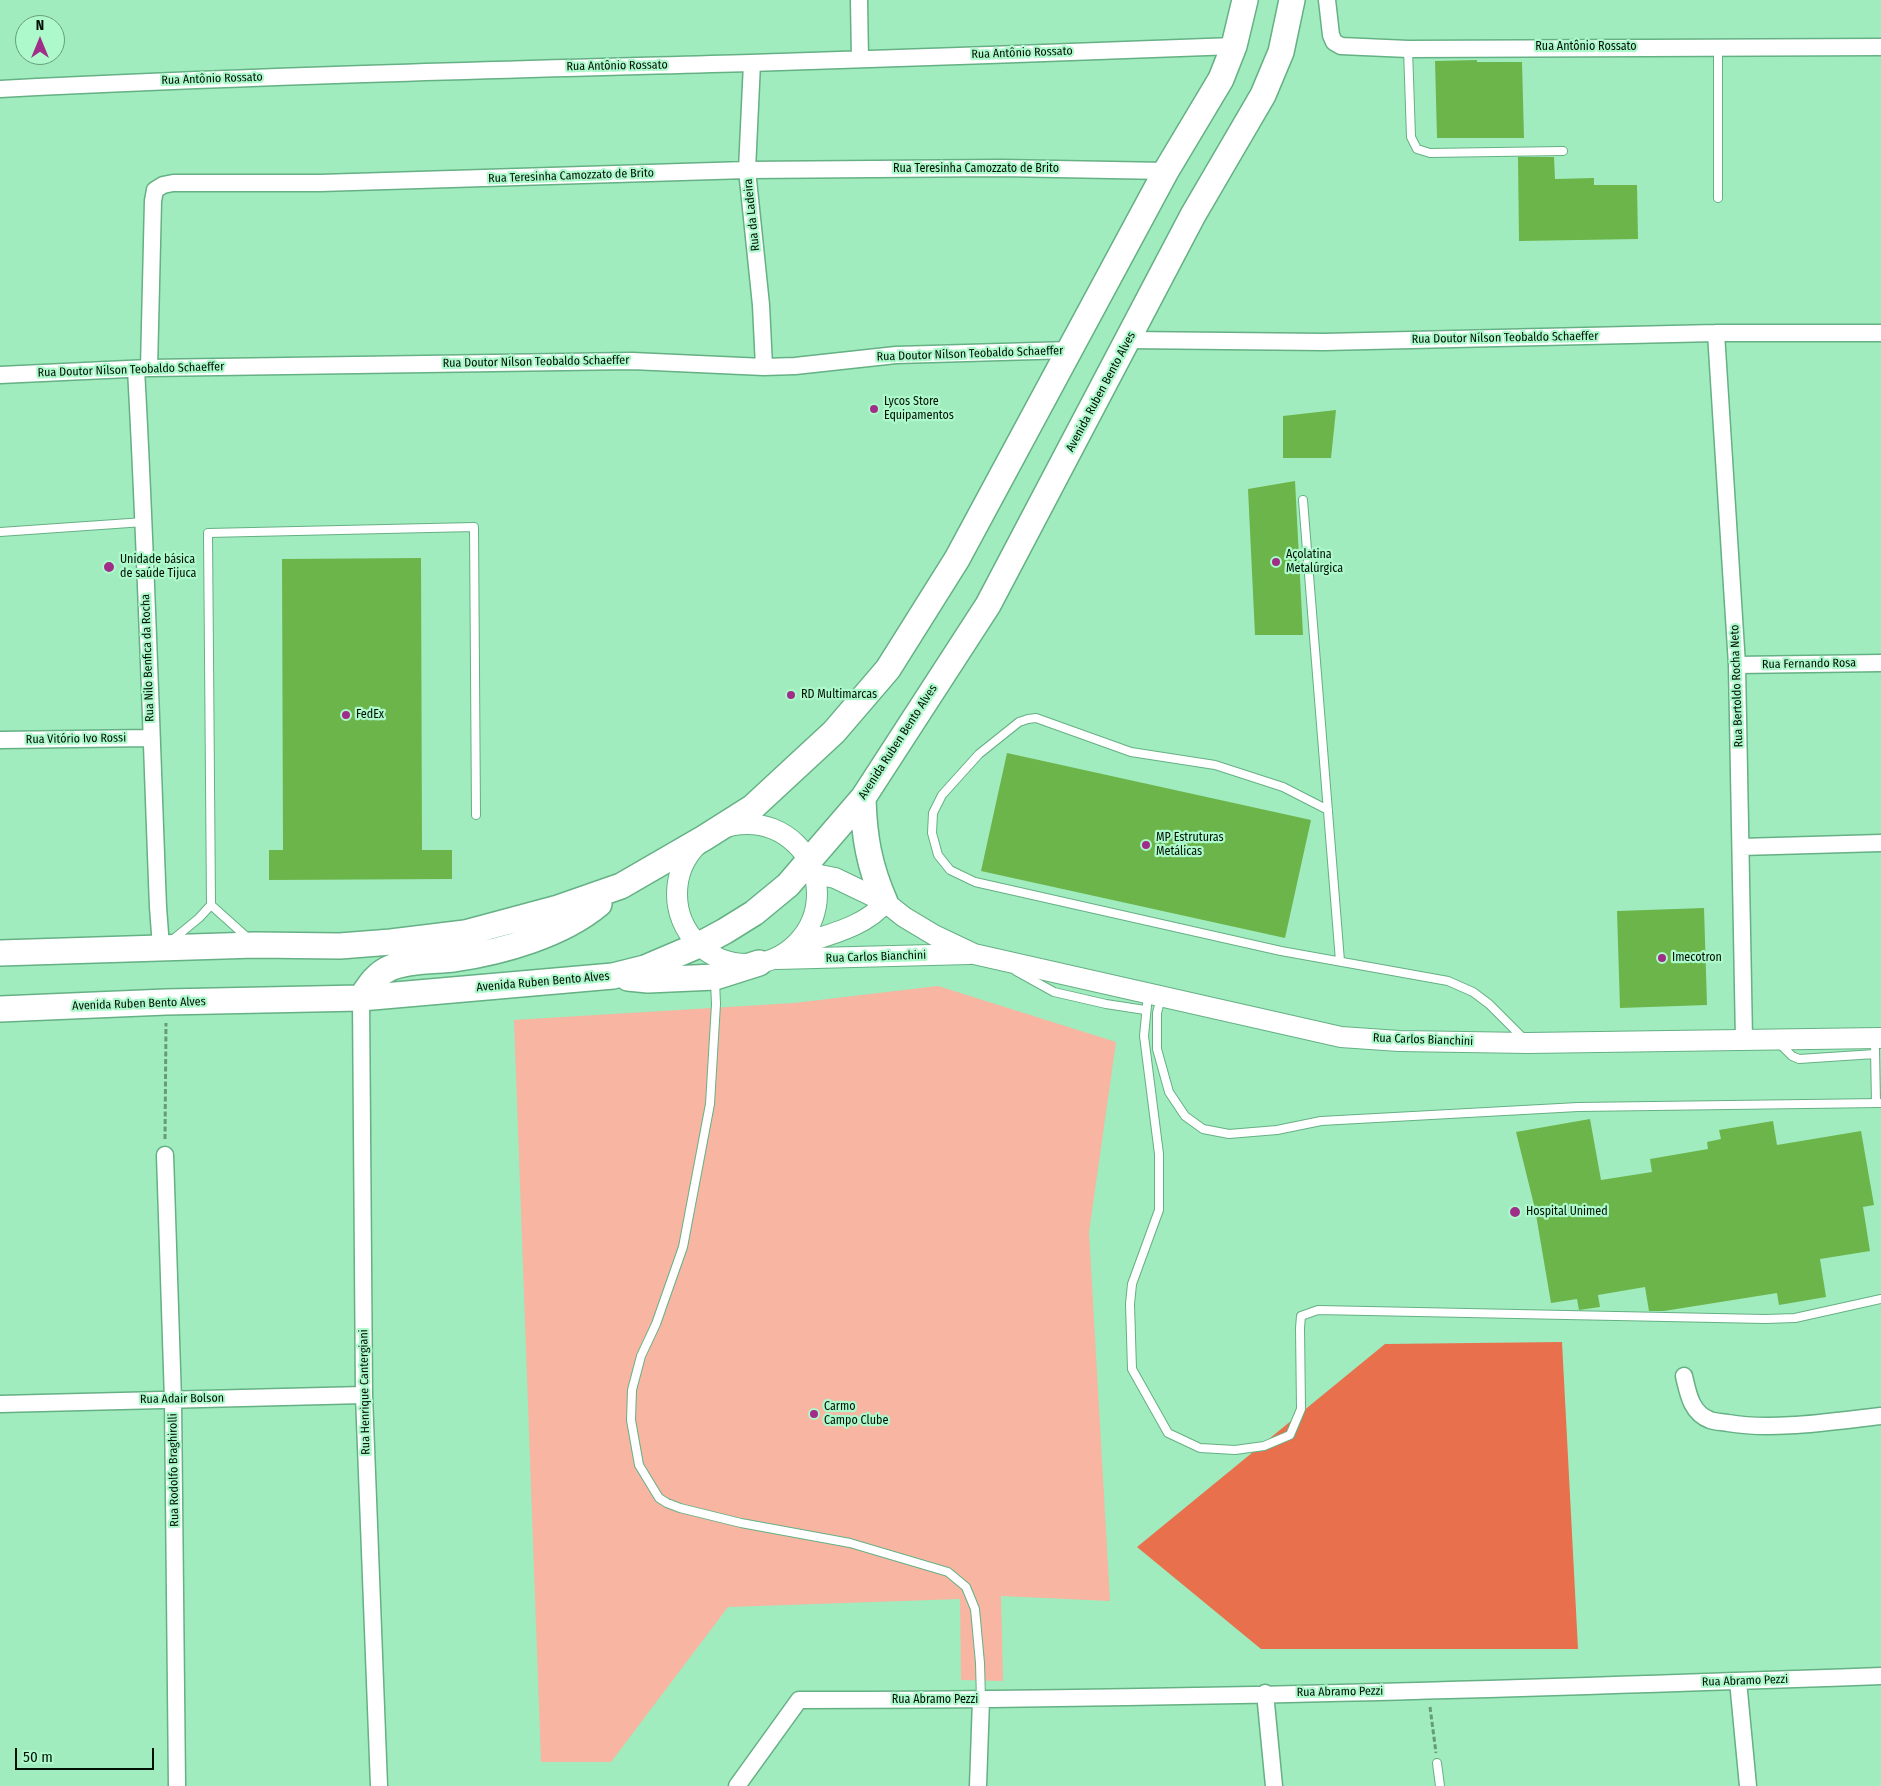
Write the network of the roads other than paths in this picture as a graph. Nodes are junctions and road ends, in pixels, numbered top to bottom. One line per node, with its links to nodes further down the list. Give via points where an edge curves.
1 (859, 0): 9 (street)
2 (1245, 0): 5 (main road)
3 (1292, 0): 18 (main road, Avenida Ruben Bento Alves, via 1281,52 1263,95 1193,215)
4 (1327, 0): 8 (street, Rua Antônio Rossato, via 1334,42 1341,46)
5 (1234, 46): 9 (street, Rua Antônio Rossato); 14 (main road, via 1221,79)
6 (1718, 46): 7 (street, Rua Antônio Rossato); 8 (street, Rua Antônio Rossato); 15 (lane)
7 (1881, 46)
8 (1408, 49): 12 (lane, via 1411,137 1416,149 1430,153)
9 (860, 59): 10 (street, Rua Antônio Rossato)
10 (752, 63): 11 (street, Rua Antônio Rossato, via 392,72); 13 (street, Rua da Ladeira)
11 (0, 89)
12 (1563, 151)
13 (747, 170): 14 (street, Rua Teresinha Camozzato de Brito, via 1001,168); 20 (street, Rua da Ladeira); 21 (street, Rua Teresinha Camozzato de Brito, via 163,185 155,190 153,201)
14 (1166, 171): 19 (main road)
15 (1718, 198)
16 (1716, 333): 17 (street, Rua Doutor Nílson Teobaldo Schaeffer); 18 (street, Rua Doutor Nílson Teobaldo Schaeffer, via 1324,342); 27 (street, Rua Bertoldo Rocha Neto)
17 (1881, 333)
18 (1128, 340): 30 (main road, Avenida Ruben Bento Alves, via 988,606)
19 (1071, 350): 20 (street, Rua Doutor Nílson Teobaldo Schaeffer, via 896,355); 33 (main road, via 957,560 888,669 834,732 791,773 753,807)
20 (764, 367): 21 (street, Rua Doutor Nílson Teobaldo Schaeffer, via 632,361)
21 (142, 368): 22 (street, Rua Doutor Nílson Teobaldo Schaeffer); 24 (street, Rua Nilo Benfica da Rocha)
22 (0, 374)
23 (1303, 500): 31 (lane)
24 (144, 522): 25 (lane); 28 (street, Rua Nilo Benfica da Rocha)
25 (0, 532)
26 (1881, 663): 27 (street, Rua Fernando Rosa)
27 (1737, 665): 35 (street, Rua Bertoldo Rocha Neto)
28 (151, 738): 29 (street, Rua Vitório Ivo Rossi); 43 (street, Rua Nilo Benfica da Rocha)
29 (0, 740)
30 (863, 798): 36 (main road, Avenida Ruben Bento Alves); 38 (main road, via 867,851)
31 (1328, 810): 47 (lane); 47 (lane, via 1283,787 1215,765 1131,752 1036,718 1020,722 979,754 942,795 933,813 932,833 938,855 950,870 975,882 1281,951)
32 (476, 815): 39 (lane, via 474,527 208,533)
33 (704, 838): 36 (street, via 730,826 753,824 776,830 794,841); 37 (main road); 41 (street, via 689,854 680,872 677,894 678,909 686,929)
34 (1881, 843): 35 (street)
35 (1741, 847): 53 (street, Rua Bertoldo Rocha Neto)
36 (812, 867): 38 (street, Rua Carlos Bianchini); 41 (main road, Avenida Ruben Bento Alves, via 754,913); 42 (street, via 818,888 816,911)
37 (621, 886): 40 (main road, via 558,908 465,933 340,946); 50 (main road, via 585,916 503,949 392,967 379,974)
38 (885, 902): 42 (street, via 878,911 860,922); 45 (street, Rua Carlos Bianchini, via 934,935)
39 (211, 905): 40 (lane); 43 (lane)
40 (255, 945): 43 (main road)
41 (698, 945): 46 (street, Rua Carlos Bianchini, via 714,956 734,963); 48 (main road, Avenida Ruben Bento Alves, via 645,968)
42 (795, 946): 46 (street)
43 (161, 947): 44 (main road)
44 (0, 953)
45 (981, 955): 46 (street, Rua Carlos Bianchini); 51 (street, Rua Carlos Bianchini)
46 (768, 961): 49 (main road)
47 (1340, 961): 54 (lane, via 1448,981 1473,992 1489,1004)
48 (613, 976): 49 (main road, via 648,980); 50 (main road, Avenida Ruben Bento Alves)
49 (715, 977): 69 (lane, via 710,1104 683,1248 641,1356 632,1390 631,1420 639,1465 659,1498 680,1508 850,1543 948,1572 966,1586 975,1609)
50 (361, 998): 52 (main road, Avenida Ruben Bento Alves); 62 (street, Rua Henrique Cantergiani)
51 (1152, 1000): 54 (street, Rua Carlos Bianchini, via 1341,1036 1400,1041); 56 (lane, via 1157,1013 1157,1049); 57 (lane, via 1144,1036)
52 (0, 1009)
53 (1744, 1040): 54 (street, Rua Carlos Bianchini); 55 (street, Rua Carlos Bianchini)
54 (1528, 1043)
55 (1877, 1043): 58 (lane)
56 (1162, 1069): 57 (lane); 58 (lane, via 1168,1092 1185,1116 1203,1129 1229,1134 1321,1122 1578,1107)
57 (1148, 1073): 60 (lane, via 1159,1154 1159,1210 1132,1284 1132,1369 1168,1433 1200,1448 1235,1450 1264,1446 1290,1435 1301,1409 1301,1316 1318,1310 1772,1319 1795,1318)
58 (1878, 1103)
59 (165, 1155): 63 (street, Rua Rodolfo Braghirolli)
60 (1881, 1299)
61 (1684, 1376): 65 (street, via 1689,1400 1709,1420 1745,1426 1810,1424)
62 (364, 1395): 63 (street, Rua Adair Bolson); 72 (street, Rua Henrique Cantergiani)
63 (173, 1400): 64 (street, Rua Adair Bolson); 71 (street, Rua Rodolfo Braghirolli)
64 (0, 1404)
65 (1881, 1416)
66 (1881, 1676): 67 (street, Rua Abramo Pezzi)
67 (1738, 1681): 68 (street, Rua Abramo Pezzi); 77 (street)
68 (1265, 1693): 69 (street, Rua Abramo Pezzi); 75 (street)
69 (981, 1700): 73 (street, Rua Abramo Pezzi, via 799,1700); 74 (street)
70 (1437, 1763): 76 (lane)
71 (177, 1786)
72 (378, 1786)
73 (737, 1786)
74 (978, 1786)
75 (1274, 1786)
76 (1440, 1786)
77 (1748, 1786)

